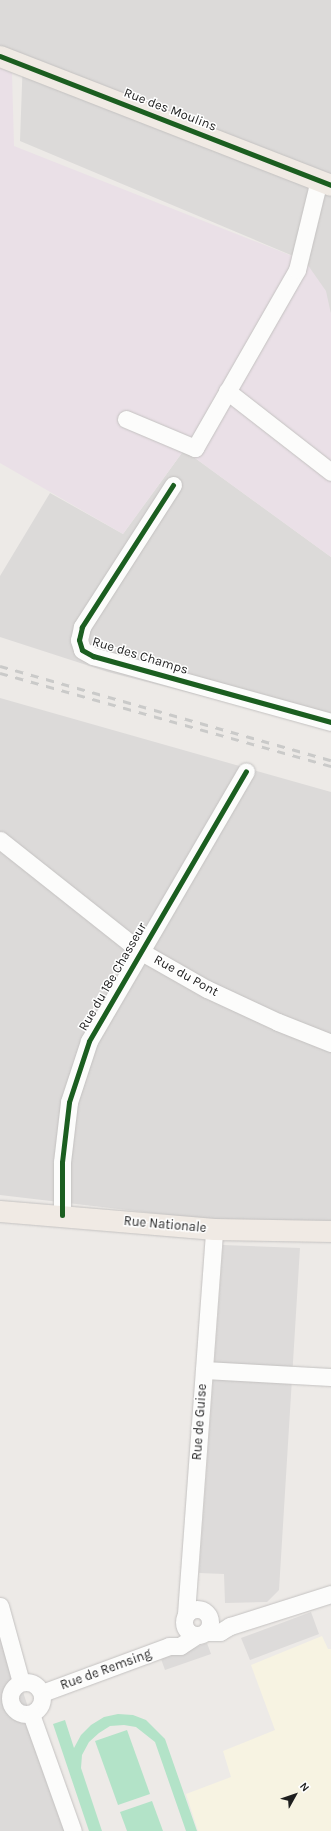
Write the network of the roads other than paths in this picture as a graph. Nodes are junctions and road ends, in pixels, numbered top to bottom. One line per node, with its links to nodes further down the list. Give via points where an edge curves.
1 (0, 56): 2 (main road, Rue des Moulins)
2 (325, 182): 3 (street, via 297,270)
3 (227, 391): 4 (street, via 195,448); 5 (street)
4 (126, 419)
5 (331, 472)
6 (173, 485): 7 (street, Rue des Champs, via 82,627 79,640 82,650 93,656)
7 (331, 722)
8 (246, 772): 10 (street, Rue du 18e Chasseur)
9 (0, 840): 10 (street, Rue du Pont)
10 (140, 951): 11 (street, Rue du Pont, via 207,989); 13 (street, Rue du 18e Chasseur, via 89,1041 69,1102 62,1162)
11 (331, 1043)
12 (0, 1211): 13 (main road, Rue Nationale)
13 (62, 1215): 14 (main road, Rue Nationale)
14 (214, 1229): 15 (main road, Rue Nationale); 16 (street, Rue de Guise)
15 (331, 1231)
16 (204, 1370): 17 (street); 20 (street, Rue de Guise)
17 (331, 1377)
18 (331, 1594): 20 (street, via 230,1626 220,1632)
19 (0, 1606): 21 (street)
20 (197, 1625): 22 (street, Rue de Remsing, via 169,1646)
21 (21, 1682): 22 (street, via 34,1684); 23 (street, via 12,1690)
22 (42, 1693): 24 (street, via 41,1706)
23 (5, 1704): 24 (street, via 19,1712)
24 (31, 1714): 25 (street)
25 (73, 1831)

